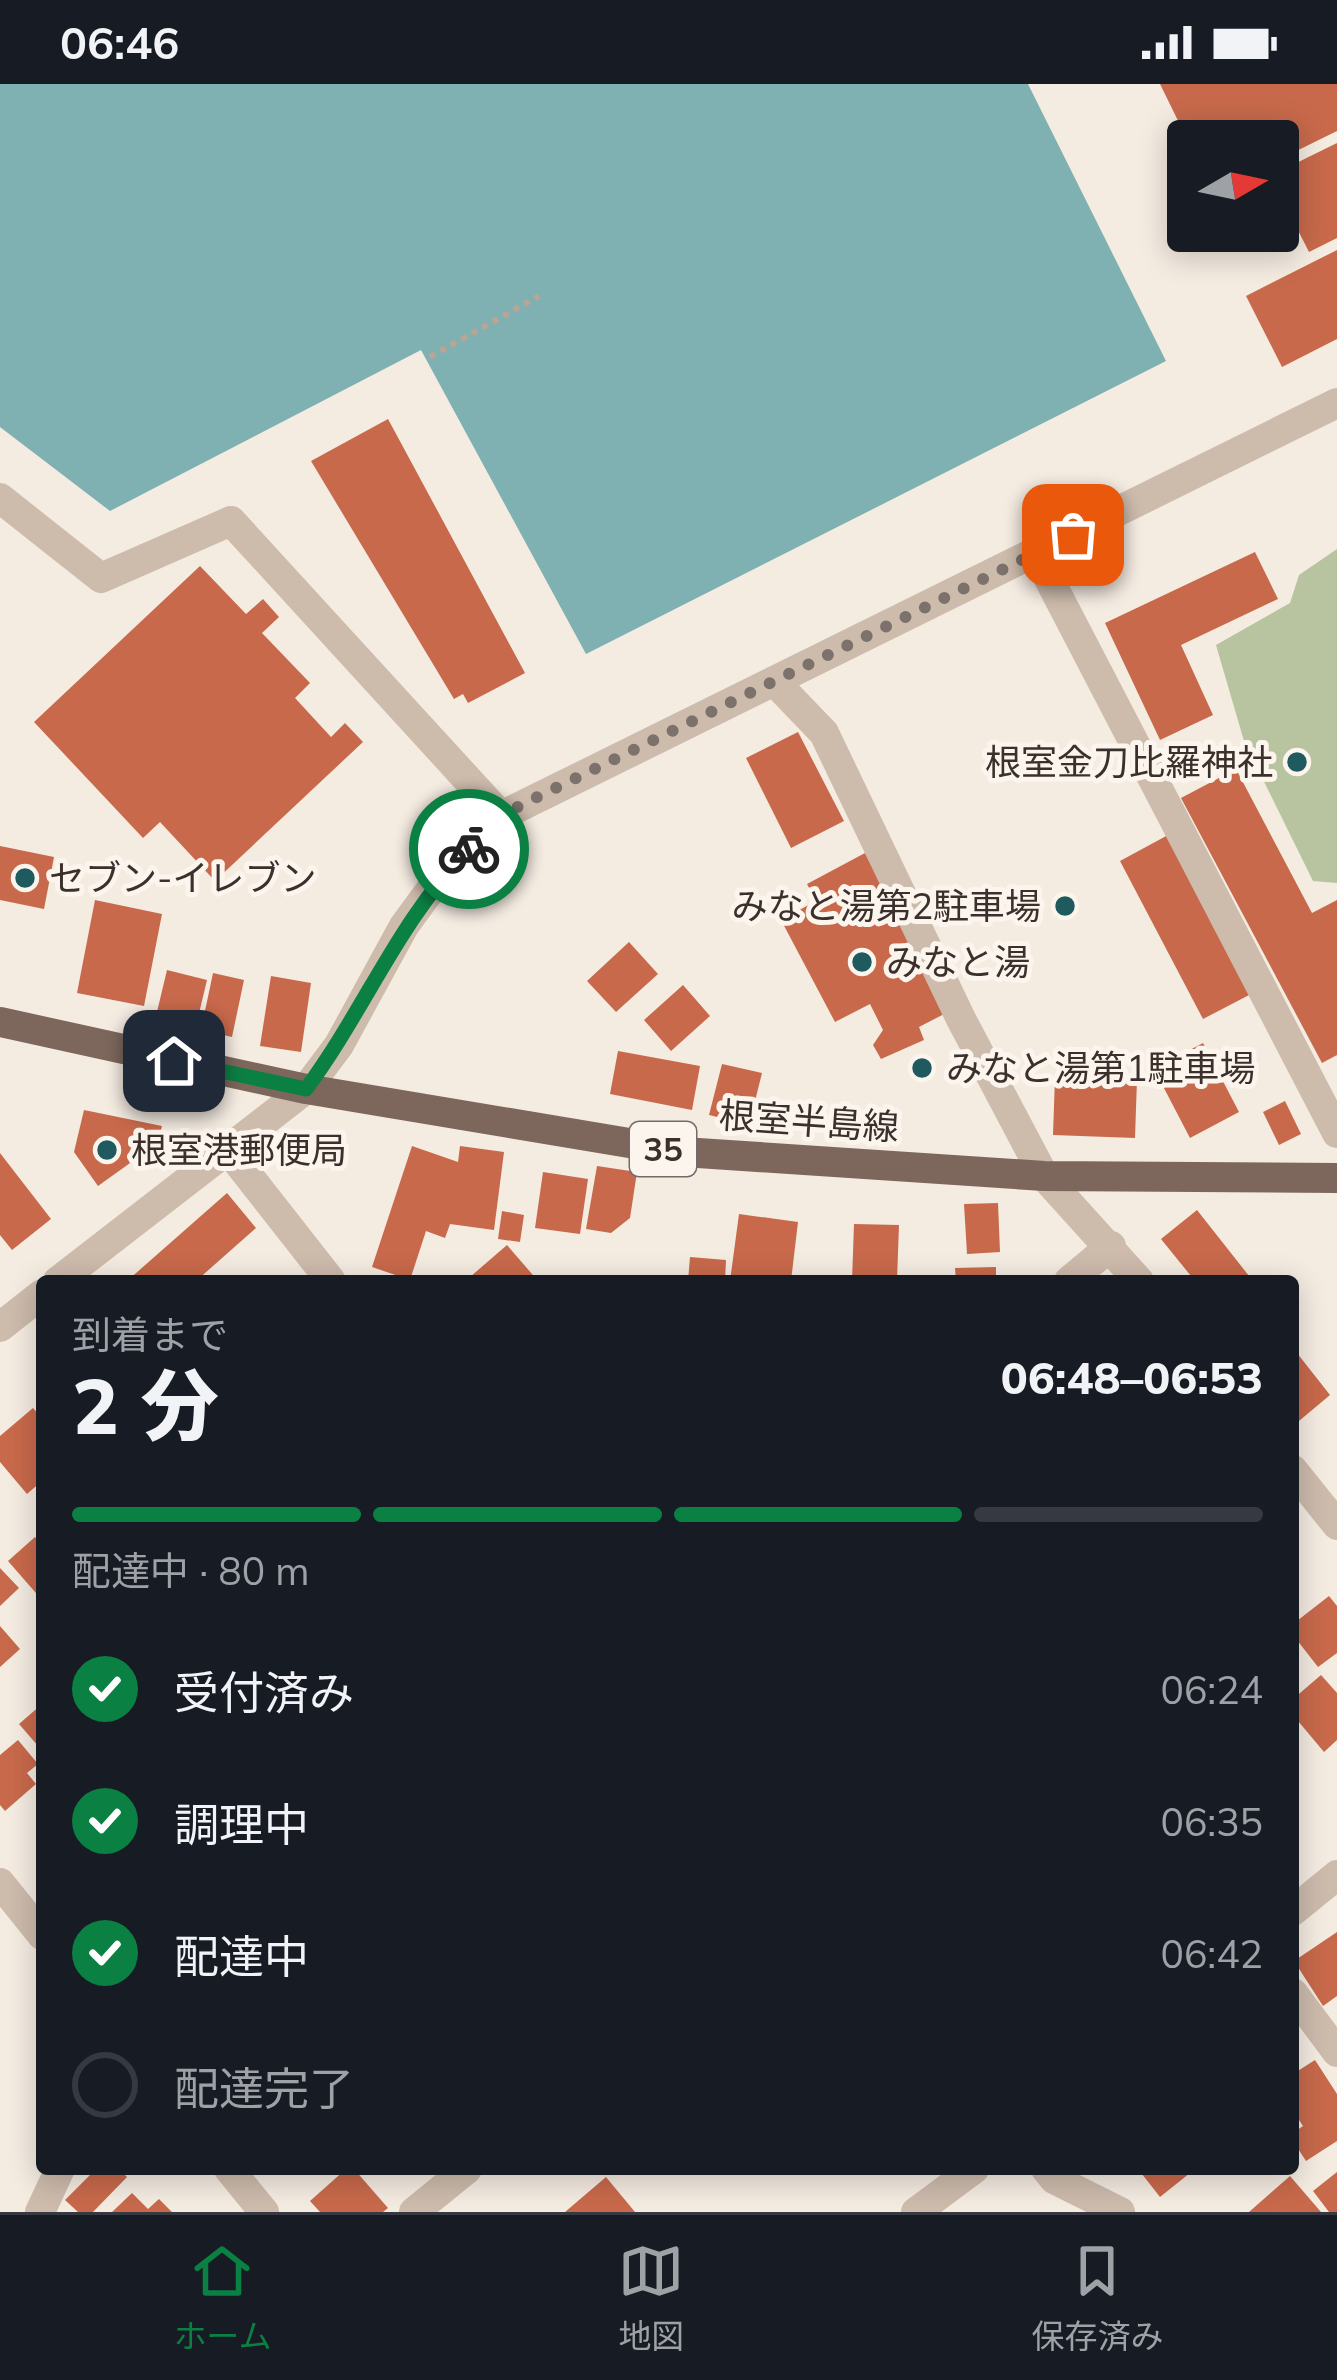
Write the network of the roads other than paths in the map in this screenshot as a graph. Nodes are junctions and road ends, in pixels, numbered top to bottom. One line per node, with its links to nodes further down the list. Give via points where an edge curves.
1 (1337, 403): 3 (street)
2 (0, 498): 5 (street, via 101,578 231,521)
3 (1036, 554): 4 (street); 8 (street)
4 (774, 681): 5 (street); 10 (street, via 824,734)
5 (501, 816): 7 (street, via 404,926)
6 (0, 1022): 7 (main road, 根室半島線 / 35)
7 (306, 1089): 9 (street); 10 (main road, 根室半島線 / 35, via 683,1152)
8 (1337, 1133)
9 (229, 1151): 13 (street); 14 (street)
10 (1044, 1176): 11 (main road, 根室半島線 / 35); 12 (street)
11 (1337, 1178)
12 (1111, 1246): 15 (street); 16 (street)
13 (66, 1275)
14 (326, 1275)
15 (1076, 1275)
16 (1134, 1275)
17 (36, 1299): 18 (street)
18 (0, 1327)
19 (1299, 1489): 20 (street)
20 (1337, 1525)
21 (1337, 1875): 23 (street)
22 (0, 1883): 24 (street)
23 (1299, 1906)
24 (36, 1928)
25 (1299, 2001): 26 (street)
26 (1337, 2052)
27 (58, 2175): 32 (street)
28 (234, 2175): 33 (street)
29 (460, 2175): 34 (street)
30 (966, 2175): 35 (street)
31 (1051, 2175): 36 (street)
32 (40, 2212)
33 (264, 2212)
34 (414, 2212)
35 (916, 2212)
36 (1120, 2212)

